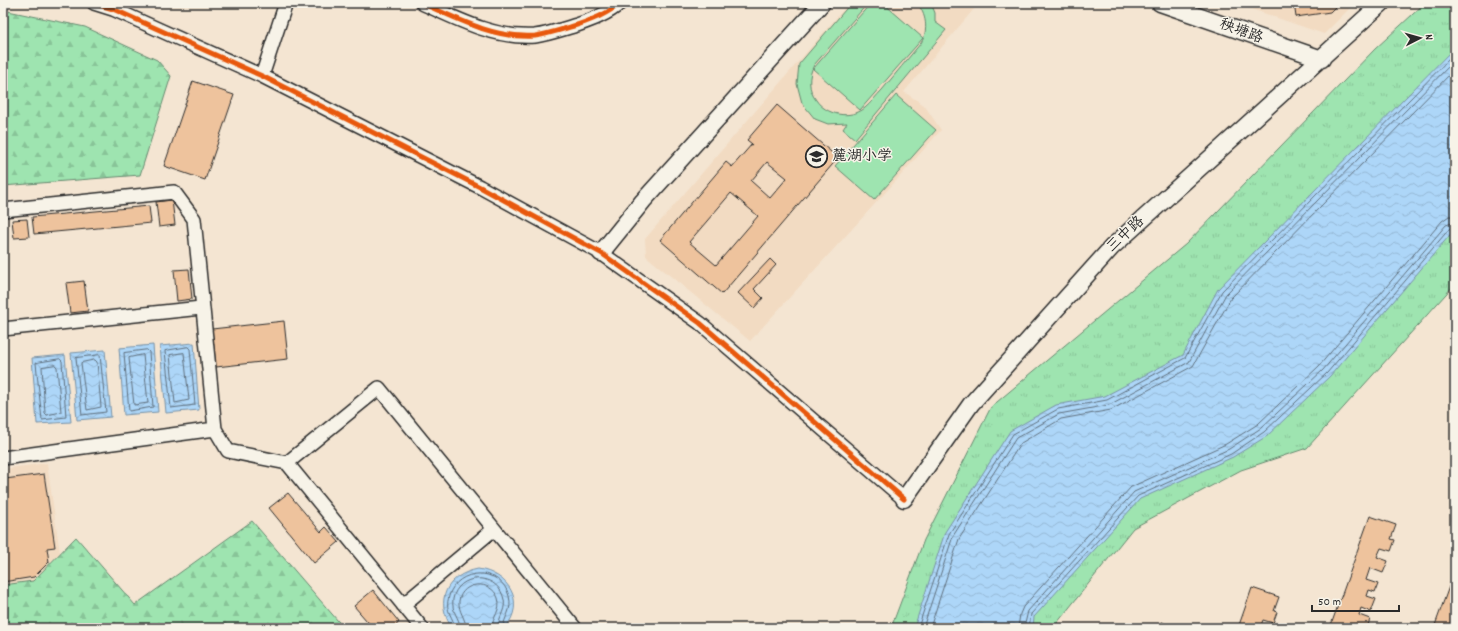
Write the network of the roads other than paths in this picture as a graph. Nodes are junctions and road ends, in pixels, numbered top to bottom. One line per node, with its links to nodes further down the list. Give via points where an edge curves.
1 (94, 3): 9 (street, via 113,9)
2 (286, 3): 9 (street)
3 (422, 3): 4 (street, via 485,29 508,35 535,36 593,20)
4 (620, 3)
5 (822, 3): 11 (main road, via 643,200)
6 (1160, 3): 8 (main road, 秧塘路)
7 (1382, 3): 8 (main road, 三中路)
8 (1322, 59): 17 (main road, 三中路, via 1112,247 971,404)
9 (262, 76): 11 (street, via 480,187)
10 (3, 210): 12 (street, via 174,192 194,219)
11 (602, 253): 17 (street, via 700,323)
12 (202, 308): 13 (street); 14 (street)
13 (3, 329)
14 (215, 429): 15 (street); 16 (street, via 228,451)
15 (3, 458)
16 (288, 463): 18 (street, via 379,388); 19 (street)
17 (904, 499)
18 (494, 530): 19 (street); 21 (street)
19 (403, 605): 20 (street)
20 (422, 628)
21 (575, 628)

